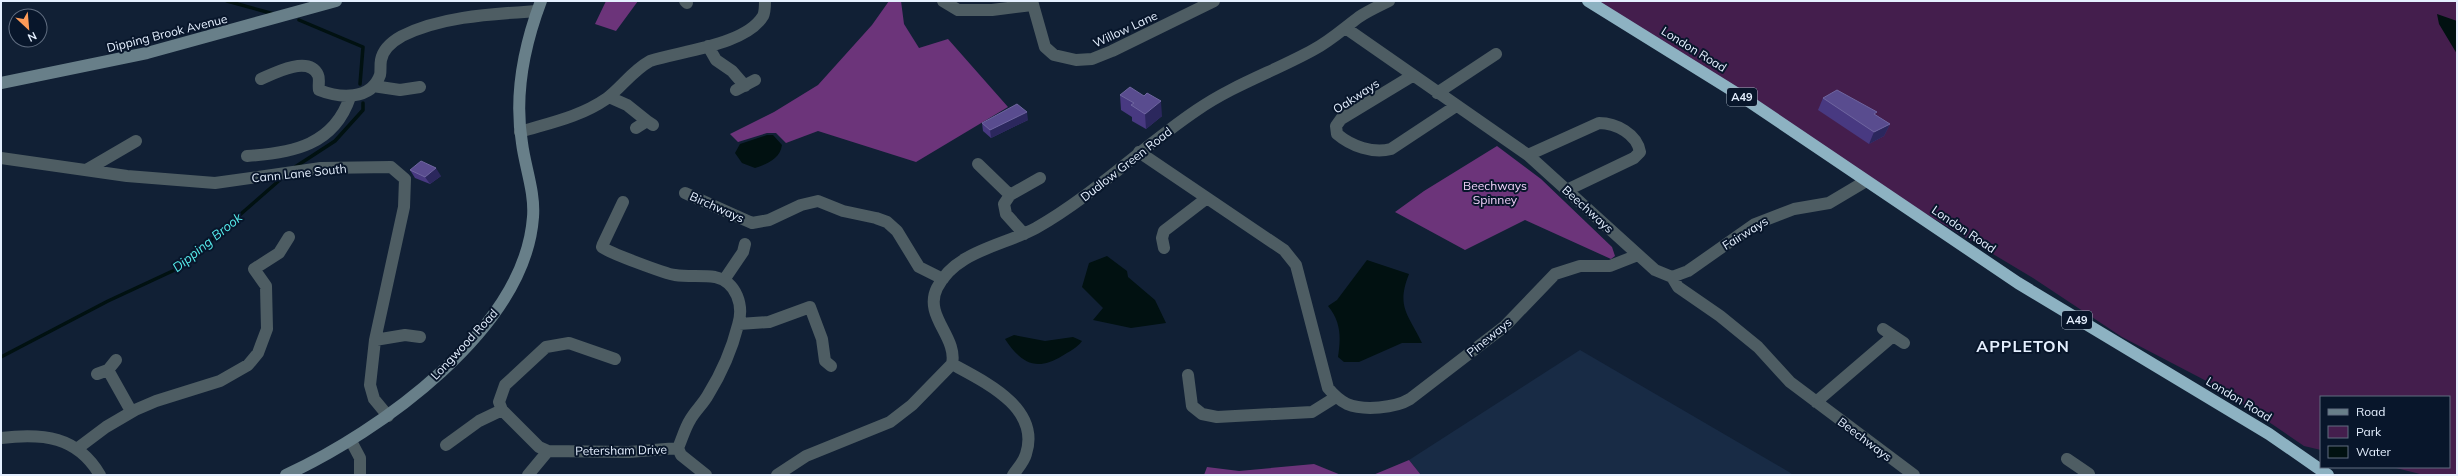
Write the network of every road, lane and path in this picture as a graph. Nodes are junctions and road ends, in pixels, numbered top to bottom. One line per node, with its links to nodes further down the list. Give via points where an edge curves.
1 (336, 1): 15 (street, Dipping Brook Avenue, via 147,53)
2 (765, 1): 10 (street, via 764,15 759,22 735,38)
3 (943, 1): 7 (street, via 958,10 992,10)
4 (1214, 1): 7 (street, Willow Lane, via 1112,51 1084,60 1069,60 1049,51 1042,42)
5 (1389, 1): 9 (street, Dudlow Green Road, via 1362,15)
6 (1588, 1): 32 (highway, London Road / A49, via 1741,96)
7 (1032, 3)
8 (539, 6): 16 (street, via 431,26 401,36 386,49 381,59 379,78); 23 (street, Longwood Road, via 522,70)
9 (1347, 29): 12 (street, Beechways); 25 (street, Dudlow Green Road, via 1312,50 1215,97)
10 (708, 46): 14 (street, via 718,63 734,72 741,88); 20 (street, via 650,61 632,71)
11 (1496, 54): 18 (street)
12 (1412, 76): 18 (street, Beechways); 21 (street, Oakways, via 1341,119 1336,126 1337,134 1370,150 1386,151)
13 (261, 79): 19 (street, via 305,65 313,68 318,75 319,90 332,96)
14 (755, 80)
15 (1, 83)
16 (373, 86): 17 (street, via 400,90); 19 (street)
17 (420, 86)
18 (1438, 93): 21 (street, Beechways)
19 (350, 97): 26 (street, via 348,108 339,121 312,144 280,154)
20 (609, 97): 22 (street, via 627,105 651,123); 23 (street, via 576,116)
21 (1456, 106): 27 (street, Beechways)
22 (636, 128)
23 (520, 132): 59 (street, Longwood Road, via 532,197 533,219 517,275 499,306 474,336 417,393)
24 (136, 140): 30 (street)
25 (1139, 152): 36 (street); 38 (street, Dudlow Green Road, via 1077,201)
26 (247, 156)
27 (1528, 156): 33 (street, Beechways); 33 (street, via 1598,122 1621,128 1639,145 1640,152 1634,158)
28 (1, 158): 30 (street, Cann Lane South)
29 (978, 164): 35 (street)
30 (88, 169): 49 (street, Cann Lane South, via 127,176 215,182 302,171 391,167 405,179 404,207)
31 (1040, 178): 35 (street)
32 (1866, 181): 43 (street, Fairways, via 1829,203 1794,209 1755,224 1688,271); 74 (highway, London Road / A49, via 2018,284 2263,430)
33 (1568, 190): 42 (street, Beechways)
34 (685, 193): 44 (street, Birchways, via 752,223 760,223 818,197 842,211 877,217 888,223 898,231 916,264)
35 (1010, 195): 38 (street, via 1004,204 1006,214)
36 (1207, 198): 41 (street, via 1164,231); 55 (street, via 1292,257 1323,376 1328,388)
37 (622, 202): 45 (street, via 604,240 602,247 607,252 674,275)
38 (1024, 234): 44 (street, Dudlow Green Road, via 974,254)
39 (289, 237): 58 (street, via 284,248 274,258 254,269 258,278 265,283 268,324 258,352 246,364 221,380 156,400)
40 (745, 244): 45 (street, via 743,252)
41 (1164, 248)
42 (1638, 255): 43 (street, Beechways, via 1660,274); 55 (street, Pineways, via 1610,266 1580,266 1555,274 1505,326 1405,402 1388,407 1360,407)
43 (1672, 277): 56 (street, Beechways, via 1678,287 1758,347 1790,382)
44 (943, 279): 51 (street, Dudlow Green Road, via 936,289 934,315 953,348 955,358)
45 (724, 280): 46 (street, via 738,295 741,304)
46 (739, 324): 52 (street, via 769,322 809,304 822,339 825,361); 64 (street, via 723,367 708,395 689,421)
47 (420, 336): 49 (street, via 409,334)
48 (1893, 336): 56 (street)
49 (375, 340): 59 (street, Cann Lane South, via 371,393)
50 (615, 359): 57 (street, via 570,343 546,347 505,385 500,394)
51 (952, 364): 71 (street, via 902,414 890,422 795,461); 72 (street, via 1001,391 1026,420 1028,450)
52 (831, 367)
53 (107, 368): 58 (street)
54 (1188, 375): 55 (street, via 1192,406 1202,414 1217,417 1312,412)
55 (1336, 397)
56 (1816, 402): 73 (street, Beechways)
57 (502, 410): 62 (street, via 479,421); 65 (street, via 539,447)
58 (131, 411): 63 (street, via 105,426)
59 (388, 416): 61 (street, Longwood Road)
60 (1, 438): 63 (street, via 37,436 64,441)
61 (351, 441): 67 (street, Longwood Road); 68 (street, via 360,458)
62 (446, 446)
63 (78, 448): 66 (street, via 88,456)
64 (678, 448): 65 (street, Petersham Drive, via 629,452); 70 (street, Petersham Drive, via 681,455)
65 (548, 451): 69 (street)
66 (100, 475)
67 (286, 475)
68 (360, 475)
69 (528, 475)
70 (706, 475)
71 (777, 475)
72 (1013, 475)
73 (1914, 475)
74 (2328, 475)

